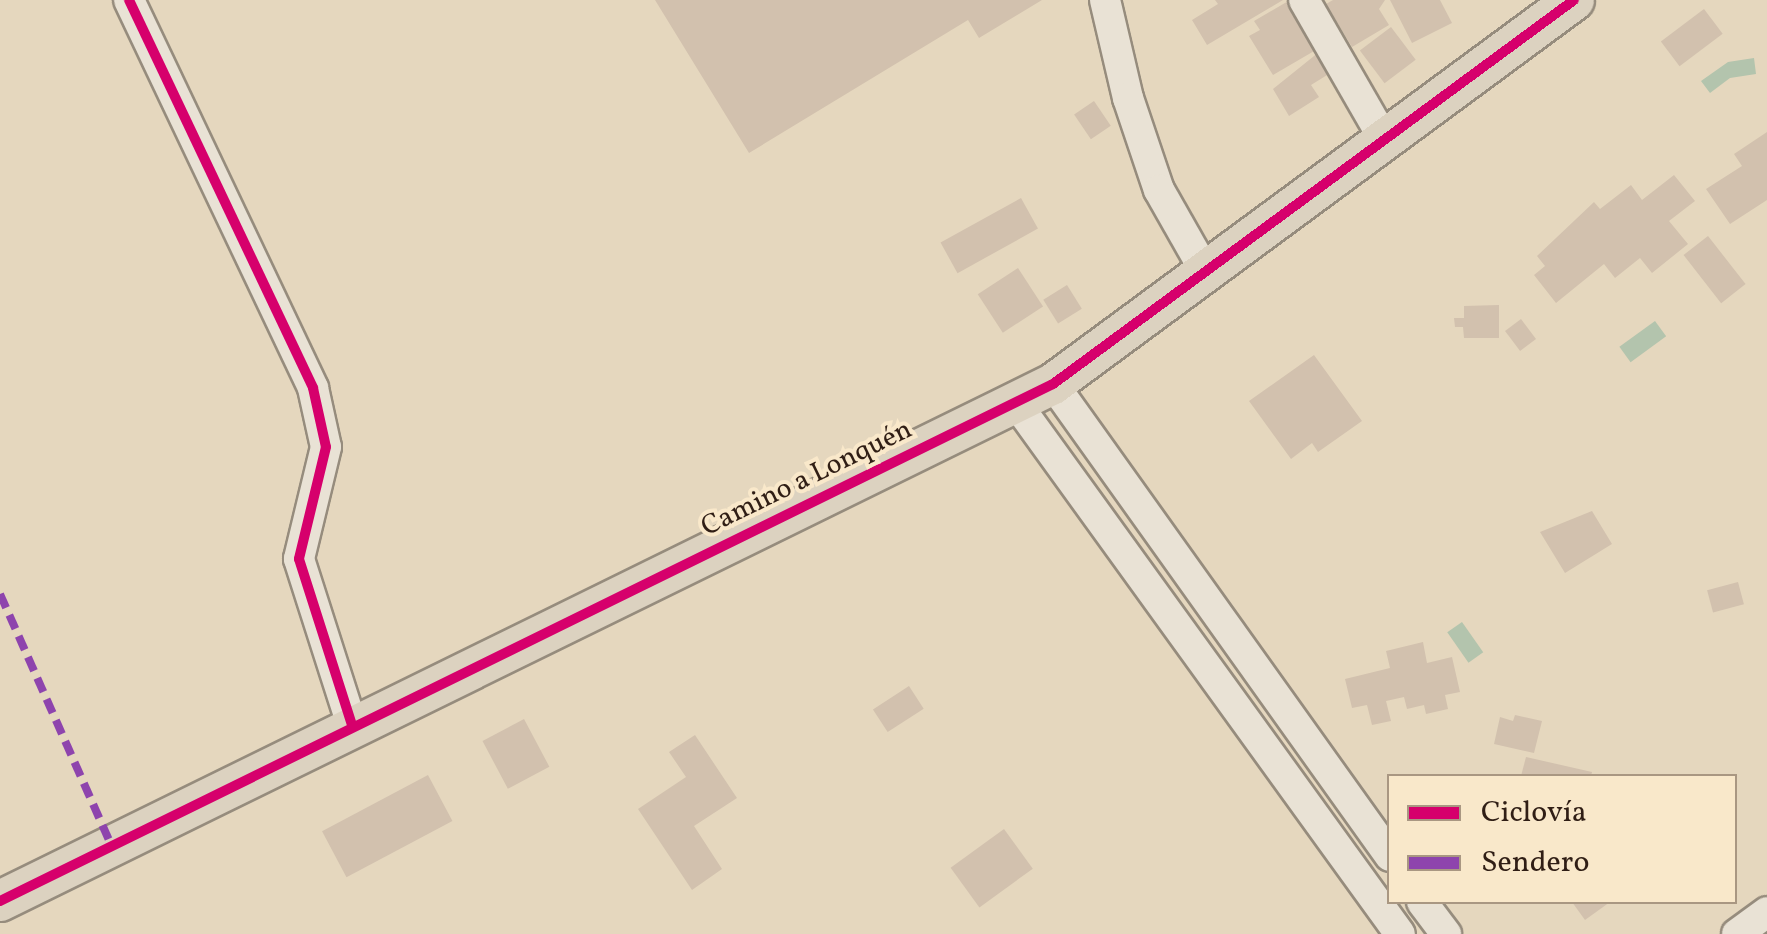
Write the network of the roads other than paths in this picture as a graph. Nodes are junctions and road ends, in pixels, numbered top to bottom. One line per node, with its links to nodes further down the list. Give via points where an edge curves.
1 (129, 0): 9 (street, via 313,388 326,447 299,558)
2 (1105, 0): 6 (street, via 1159,190)
3 (1304, 0): 5 (street)
4 (1574, 0): 5 (main road, Camino a Lonquén)
5 (1385, 141): 6 (main road, Camino a Lonquén)
6 (1205, 272): 7 (main road, Camino a Lonquén)
7 (1053, 384): 8 (main road, Camino a Lonquén); 10 (street)
8 (1016, 403): 9 (main road, Camino a Lonquén); 14 (street)
9 (352, 725): 11 (main road, Camino a Lonquén)
10 (1387, 852)
11 (0, 901)
12 (1424, 904): 15 (street)
13 (1767, 912): 16 (street)
14 (1400, 934)
15 (1446, 934)
16 (1737, 934)

